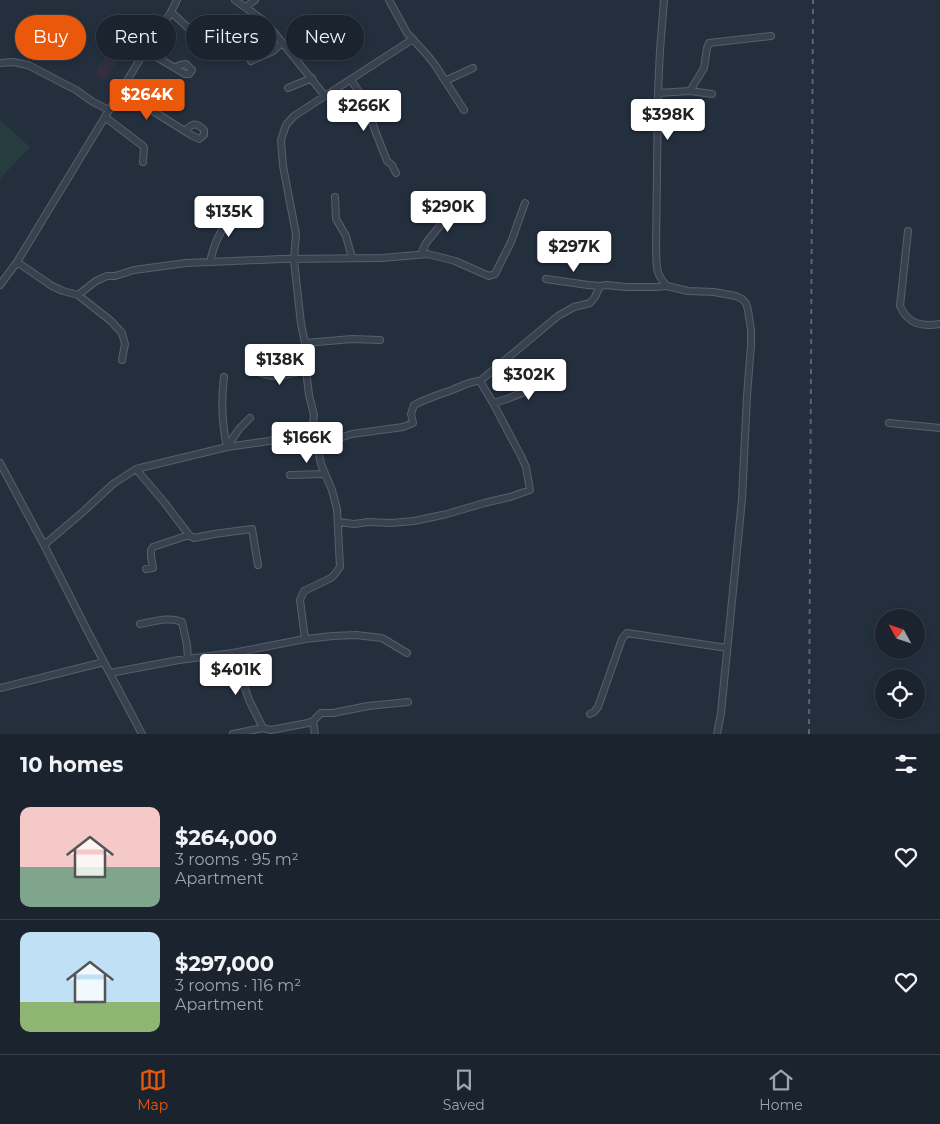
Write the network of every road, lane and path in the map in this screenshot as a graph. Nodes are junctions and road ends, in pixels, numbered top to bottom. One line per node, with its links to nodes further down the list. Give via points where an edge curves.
1 (177, 0): 7 (street)
2 (235, 0): 6 (street)
3 (255, 0): 6 (street)
4 (389, 0): 11 (street, via 406,33)
5 (664, 0): 25 (street)
6 (246, 7): 12 (street, via 263,20)
7 (171, 12): 8 (street); 9 (street)
8 (169, 15)
9 (186, 26)
10 (771, 36): 23 (street, via 710,44 704,68)
11 (413, 39): 20 (street); 21 (street)
12 (282, 43): 15 (street); 19 (street)
13 (139, 60): 24 (street)
14 (162, 60): 17 (street)
15 (251, 62)
16 (0, 63): 28 (street, via 28,65)
17 (175, 68)
18 (473, 68): 21 (street)
19 (312, 78): 22 (street); 27 (street)
20 (351, 80): 27 (street); 33 (street, via 365,100 387,161)
21 (445, 81): 29 (street)
22 (288, 88)
23 (690, 90): 25 (street); 26 (street)
24 (121, 91): 28 (street); 31 (street)
25 (658, 93): 48 (street, via 657,269)
26 (712, 94)
27 (325, 96): 41 (street, via 294,116 286,125 281,140 296,234)
28 (109, 110): 30 (street)
29 (464, 110)
30 (105, 117): 32 (street, via 143,146); 42 (street)
31 (185, 131)
32 (143, 162)
33 (396, 173)
34 (335, 197): 40 (street, via 336,220 346,236)
35 (525, 202): 39 (street, via 495,274 489,276 455,261)
36 (461, 204): 39 (street, via 426,243)
37 (238, 208): 43 (street, via 219,234)
38 (908, 231): 50 (street, via 900,306 904,314 919,325)
39 (421, 254): 40 (street)
40 (352, 258): 41 (street)
41 (294, 260): 43 (street); 52 (street)
42 (17, 262): 44 (street); 49 (street, via 52,286)
43 (210, 262): 49 (street, via 158,266 107,276)
44 (2, 277): 46 (street)
45 (546, 279): 47 (street)
46 (0, 285)
47 (600, 286): 48 (street); 58 (street, via 590,302 558,316)
48 (667, 286): 77 (street, via 742,298 750,318 742,499)
49 (78, 295): 53 (street, via 122,333 125,344)
50 (940, 324)
51 (380, 340): 52 (street)
52 (305, 343): 54 (street)
53 (122, 360)
54 (306, 370): 55 (street, via 288,376 268,376); 63 (street, via 314,415)
55 (255, 371)
56 (224, 377): 65 (street, via 222,390)
57 (559, 378): 59 (street)
58 (480, 381): 59 (street); 64 (street, via 414,405 413,423 403,428 352,434)
59 (493, 403): 70 (street, via 526,467 530,490 414,521)
60 (250, 418): 65 (street)
61 (889, 423): 62 (street)
62 (940, 428)
63 (312, 431): 64 (street); 65 (street)
64 (317, 444): 68 (street)
65 (227, 447): 67 (street)
66 (0, 463): 72 (street)
67 (136, 470): 71 (street); 72 (street, via 113,484)
68 (325, 474): 69 (street); 70 (street, via 332,490)
69 (290, 475)
70 (338, 522): 76 (street, via 340,567 330,578 304,591 300,600)
71 (189, 535): 73 (street, via 194,538 252,529); 74 (street, via 154,547 150,556 154,568)
72 (44, 545): 81 (street)
73 (258, 565)
74 (146, 569)
75 (140, 624): 80 (street, via 168,619 182,622)
76 (305, 639): 78 (street); 79 (street, via 371,636 382,638)
77 (727, 648): 85 (street, via 627,633 598,707); 91 (street)
78 (233, 653): 80 (street); 87 (street, via 249,700)
79 (407, 653)
80 (188, 659): 82 (street)
81 (104, 662): 82 (street); 83 (street)
82 (110, 673): 88 (street)
83 (0, 688)
84 (408, 702): 86 (street, via 321,713)
85 (590, 714)
86 (313, 721): 87 (street, via 271,730); 90 (street)
87 (263, 728): 89 (street)
88 (142, 734)
89 (233, 734)
90 (315, 734)
91 (717, 734)

